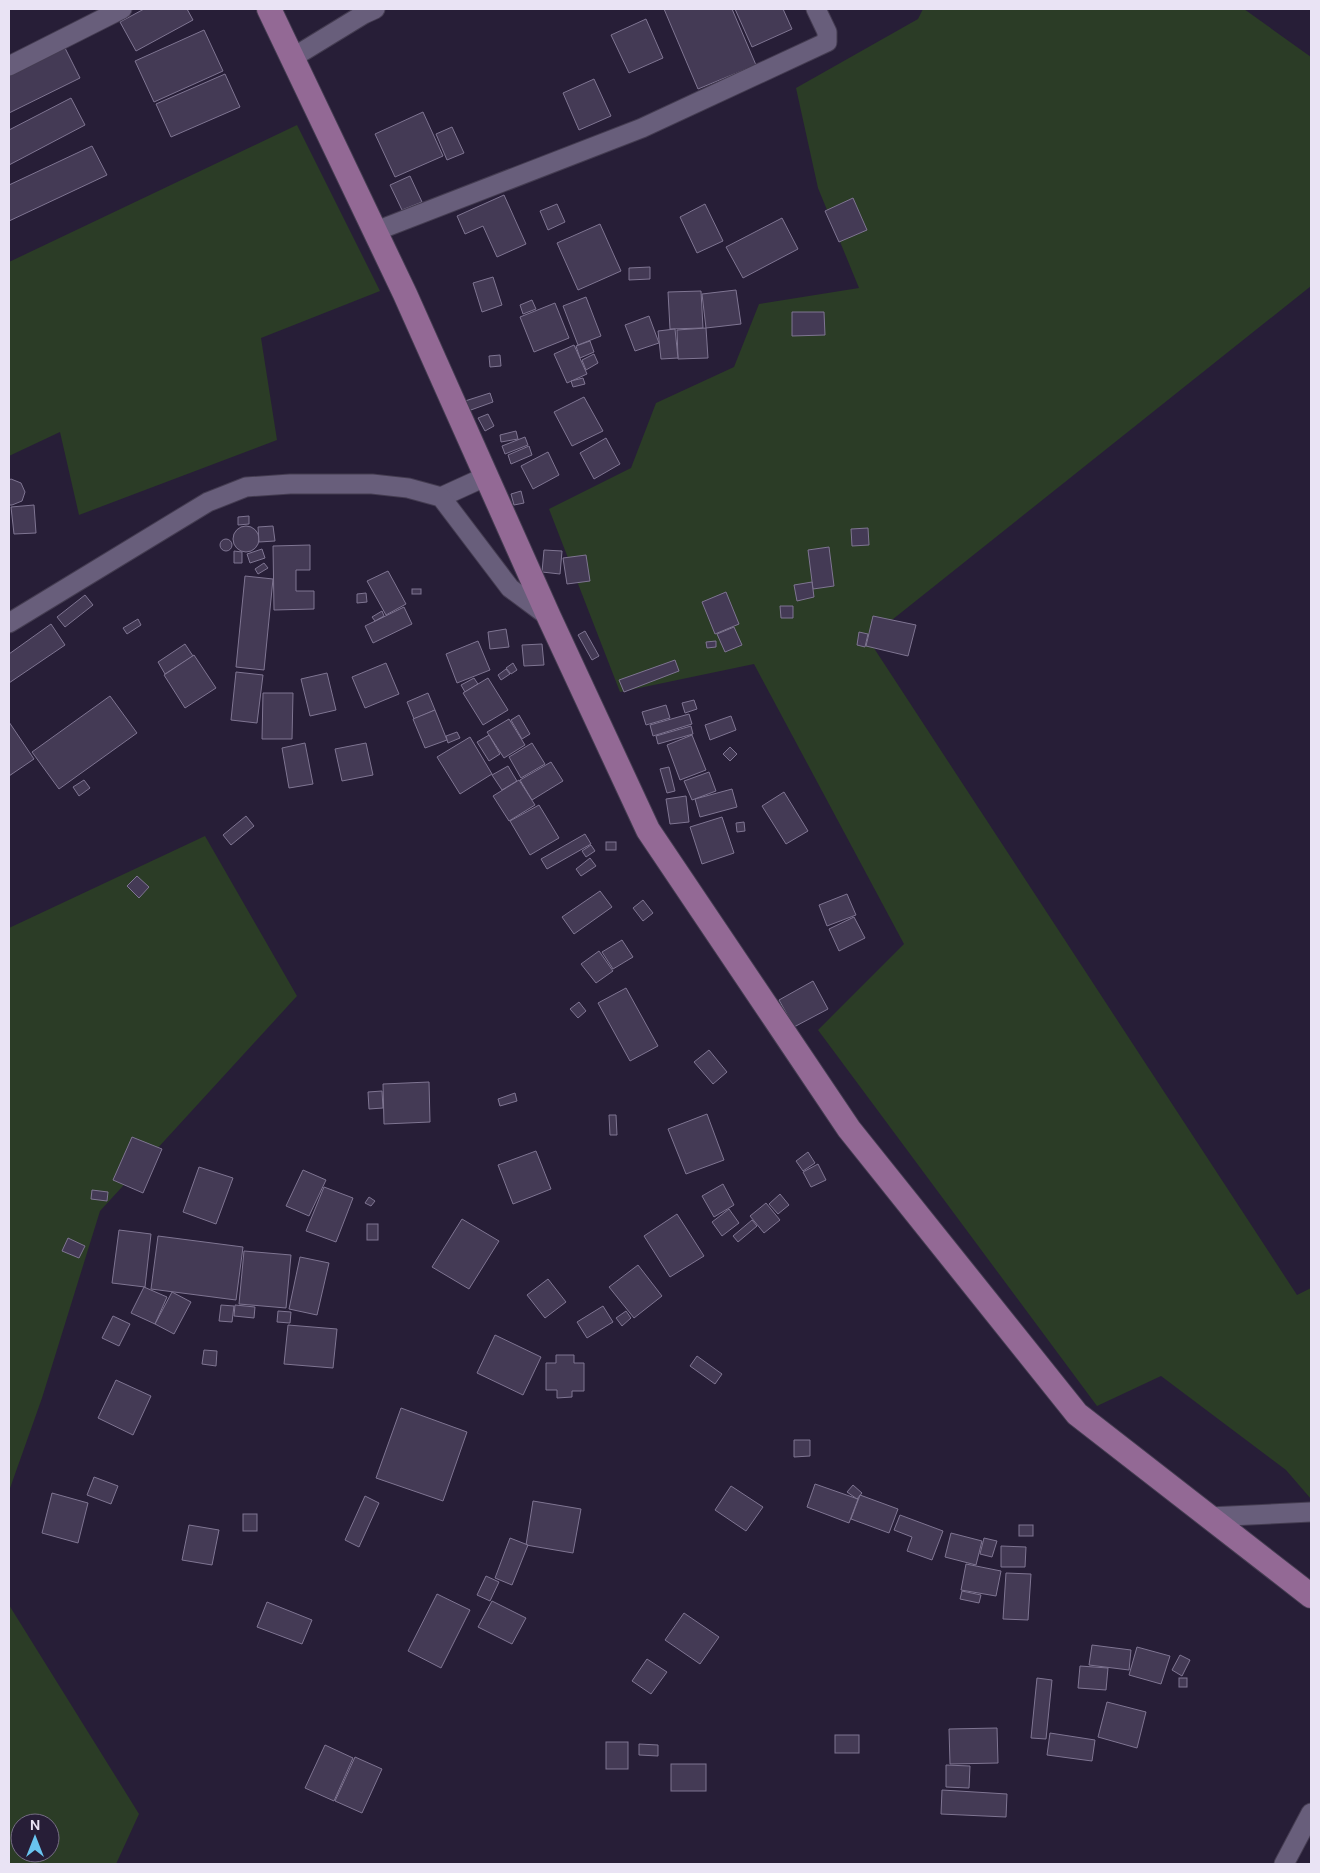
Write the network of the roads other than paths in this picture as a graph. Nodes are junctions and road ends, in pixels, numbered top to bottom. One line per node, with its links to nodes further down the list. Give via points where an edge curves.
1 (122, 9): 6 (street)
2 (269, 9): 5 (main road)
3 (375, 9): 5 (street)
4 (816, 9): 7 (street, via 827,32 827,42 642,128)
5 (292, 58): 7 (main road)
6 (9, 66)
7 (376, 231): 8 (main road)
8 (488, 476): 9 (street); 10 (main road)
9 (441, 497): 10 (street, via 510,588); 11 (street, via 408,488 372,484 246,487 208,502)
10 (549, 617): 13 (main road, via 648,830 849,1129 1077,1414)
11 (9, 624)
12 (1311, 1512): 13 (street)
13 (1209, 1517): 14 (main road)
14 (1311, 1596)
15 (1311, 1813): 16 (street)
16 (1284, 1864)

